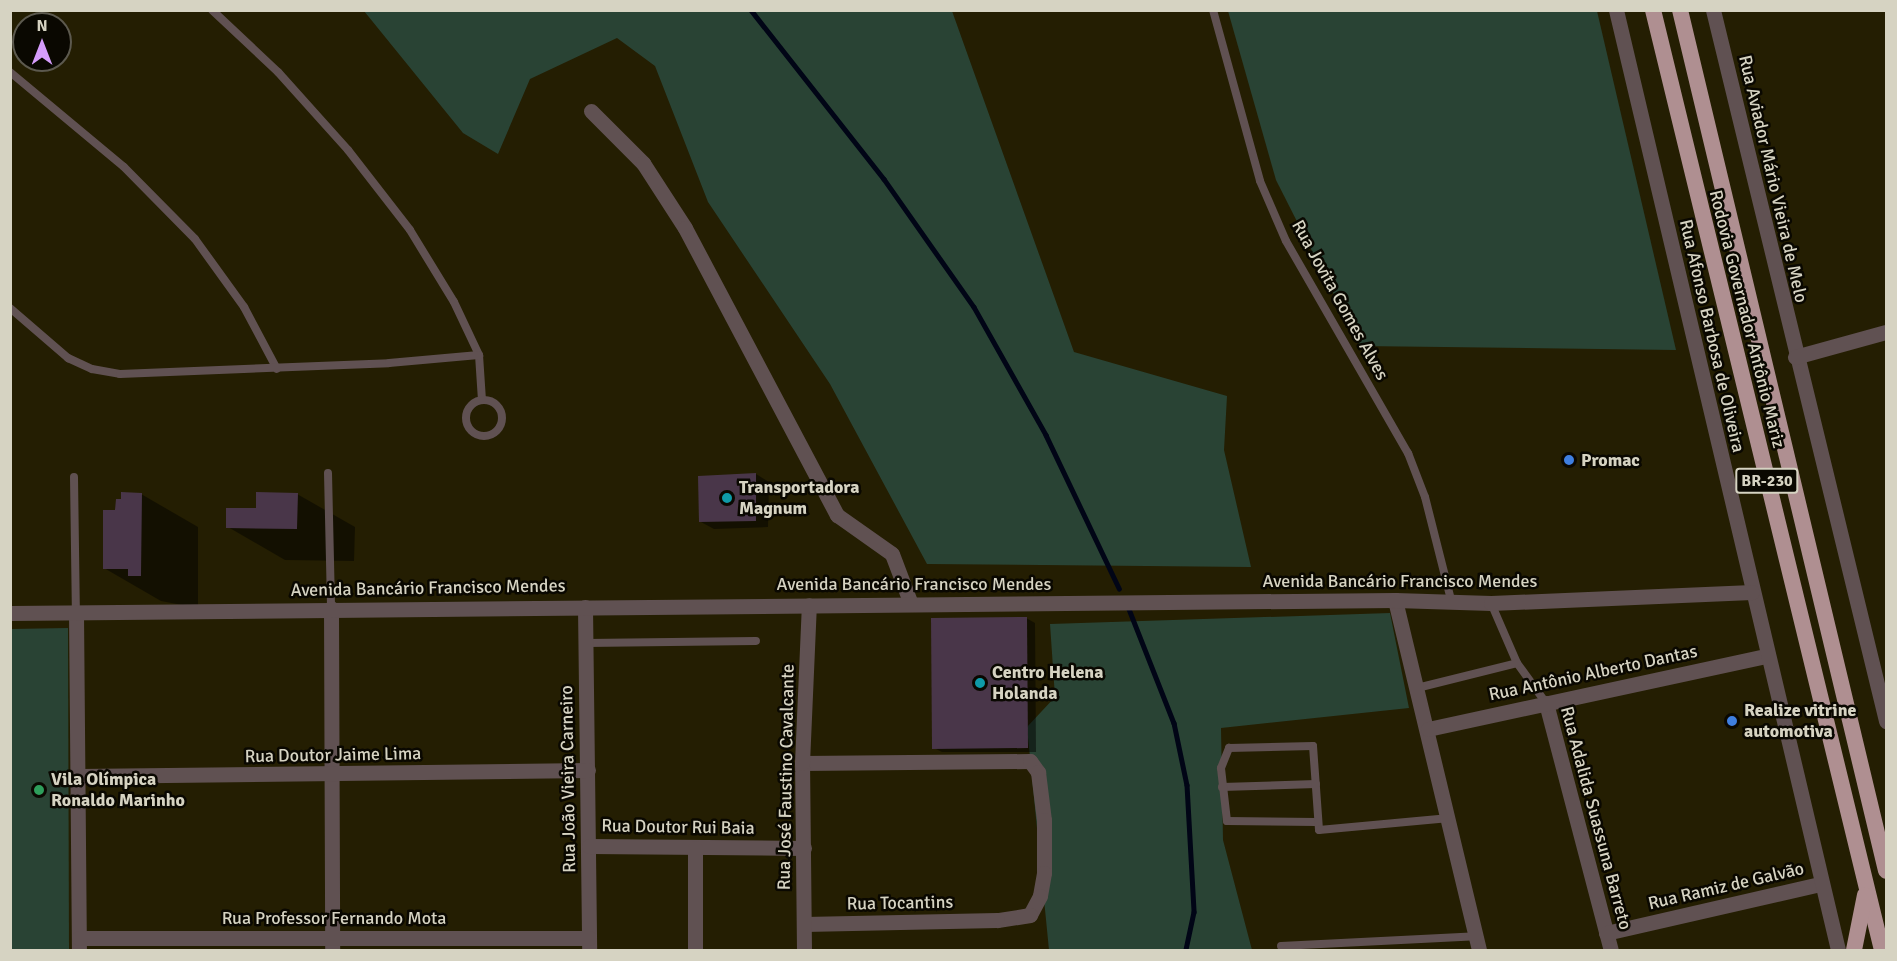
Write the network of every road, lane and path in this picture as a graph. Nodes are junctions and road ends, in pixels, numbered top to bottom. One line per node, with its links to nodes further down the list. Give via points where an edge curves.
1 (212, 10): 11 (lane, via 278,72 355,159 410,230 454,302)
2 (1213, 10): 19 (lane, Rua Jovita Gomes Alves, via 1260,181 1286,241 1408,453 1425,497)
3 (1616, 10): 17 (street, Rua Afonso Barbosa de Oliveira)
4 (1653, 10): 48 (highway, Rodovia Governador Antônio Mariz / BR-230)
5 (1680, 10): 46 (highway, Rodovia Governador Antônio Mariz / BR-230)
6 (1713, 10): 12 (street, Rua Aviador Mário Vieira de Melo)
7 (10, 72): 13 (lane, via 124,167 195,239 244,307)
8 (591, 111): 21 (street, via 643,163 686,228 837,515 892,554)
9 (10, 308): 13 (lane, via 52,348 92,369 120,374)
10 (1887, 332): 12 (street)
11 (478, 355): 13 (lane); 14 (lane)
12 (1795, 357): 33 (street, Rua Aviador Mário Vieira de Melo)
13 (277, 369)
14 (482, 400): 14 (lane, via 467,410 468,427 483,437 492,435 503,422 502,413 491,401)
15 (328, 473): 24 (lane)
16 (74, 477): 26 (lane)
17 (1752, 591): 20 (street, Avenida Bancário Francisco Mendes); 29 (street, Rua Afonso Barbosa de Oliveira)
18 (1395, 600): 19 (street, Avenida Bancário Francisco Mendes); 21 (street, Avenida Bancário Francisco Mendes); 31 (street)
19 (1451, 600): 20 (street, Avenida Bancário Francisco Mendes)
20 (1491, 603): 30 (lane, Rua Adalida Suassuna Barreto)
21 (911, 604): 22 (street, Avenida Bancário Francisco Mendes)
22 (809, 605): 23 (street, Avenida Bancário Francisco Mendes); 35 (street, Rua José Faustino Cavalcante)
23 (585, 607): 24 (street, Avenida Bancário Francisco Mendes); 28 (street, Rua João Vieira Carneiro)
24 (331, 608): 26 (street, Avenida Bancário Francisco Mendes); 37 (street)
25 (10, 613): 26 (street, Avenida Bancário Francisco Mendes)
26 (76, 613): 38 (street)
27 (756, 641): 28 (lane)
28 (586, 643): 36 (street, Rua João Vieira Carneiro)
29 (1766, 656): 32 (street, Rua Antônio Alberto Dantas); 47 (street, Rua Afonso Barbosa de Oliveira)
30 (1517, 663): 31 (lane); 32 (lane, Rua Adalida Suassuna Barreto)
31 (1418, 688): 34 (street)
32 (1546, 703): 34 (street, Rua Antônio Alberto Dantas); 50 (street, Rua Adalida Suassuna Barreto)
33 (1887, 721)
34 (1428, 729): 41 (street)
35 (802, 763): 45 (street, Rua José Faustino Cavalcante); 49 (street, Rua Tocantins, via 985,759 1034,763 1044,819 1044,873 1035,910 1030,915 997,920)
36 (588, 771): 37 (street, Rua Doutor Jaime Lima); 43 (street, Rua João Vieira Carneiro)
37 (333, 775): 38 (street, Rua Doutor Jaime Lima); 53 (street)
38 (79, 776): 52 (street)
39 (1316, 784): 40 (lane); 40 (lane, via 1313,746 1236,745 1224,755); 42 (lane)
40 (1222, 787): 42 (lane, via 1227,821)
41 (1449, 818): 42 (lane, via 1331,831 1319,830); 51 (street)
42 (1316, 822)
43 (589, 846): 44 (street, Rua Doutor Rui Baia); 54 (street, Rua João Vieira Carneiro)
44 (695, 848): 45 (street, Rua Doutor Rui Baia); 56 (street)
45 (804, 848): 49 (street, Rua José Faustino Cavalcante)
46 (1887, 871)
47 (1820, 884): 50 (street, Rua Ramiz de Galvão); 59 (street, Rua Afonso Barbosa de Oliveira)
48 (1867, 888): 60 (highway); 61 (highway, Rodovia Governador Antônio Mariz / BR-230)
49 (804, 924): 57 (street, Rua José Faustino Cavalcante)
50 (1606, 933): 58 (street, Rua Adalida Suassuna Barreto)
51 (1477, 943): 55 (lane)
52 (79, 944): 53 (street, Rua Professor Fernando Mota)
53 (332, 944): 54 (street, Rua Professor Fernando Mota)
54 (589, 944)
55 (1281, 946)
56 (695, 951)
57 (804, 951)
58 (1611, 951)
59 (1838, 951)
60 (1854, 951)
61 (1882, 951)

